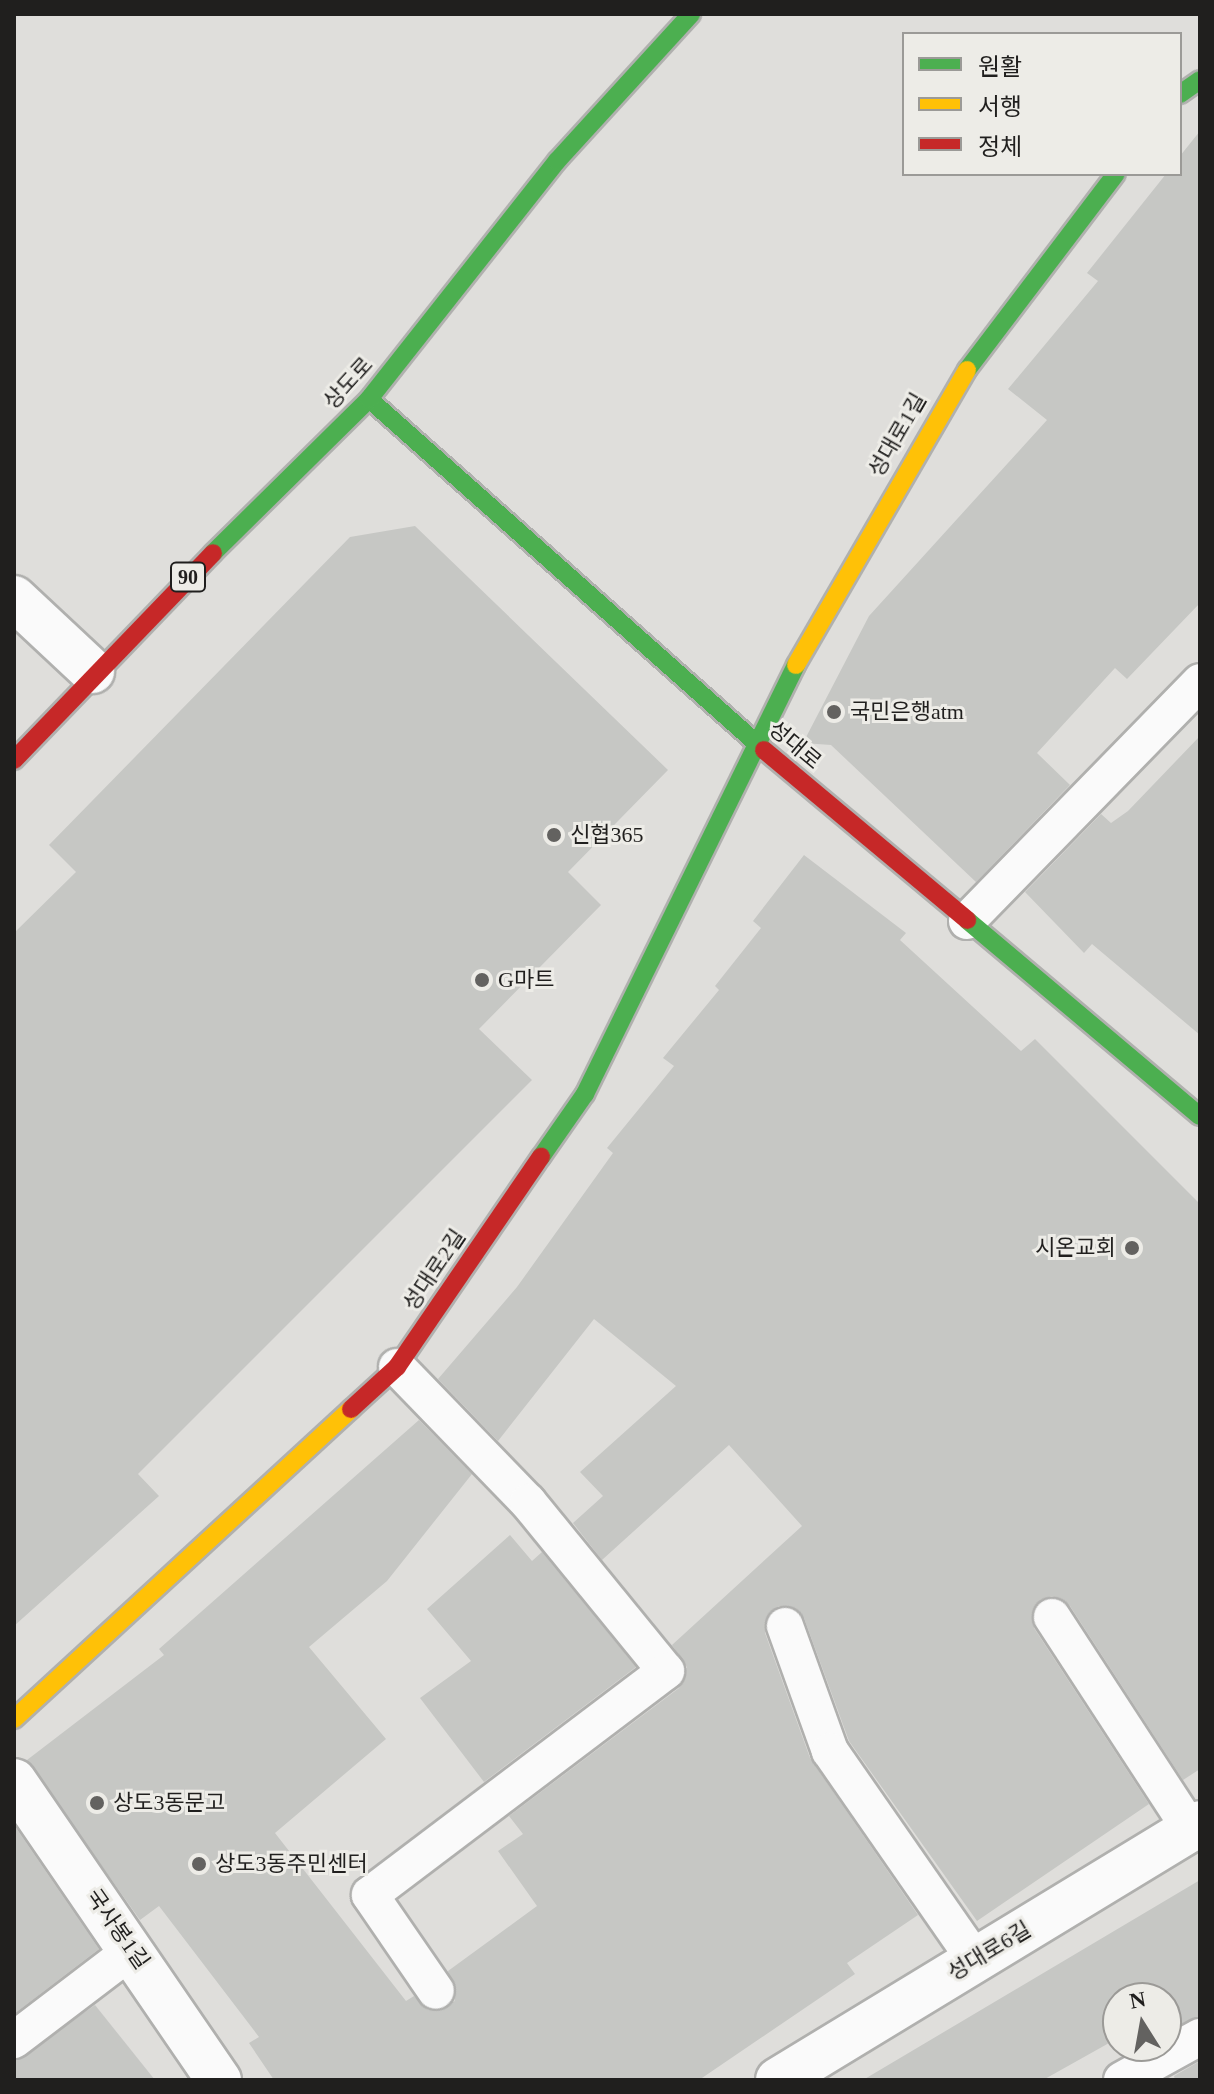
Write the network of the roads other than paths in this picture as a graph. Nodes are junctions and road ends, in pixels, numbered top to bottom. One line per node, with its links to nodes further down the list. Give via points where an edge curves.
1 (664, 14): 3 (street)
2 (691, 14): 3 (street, 상도로 / 90)
3 (641, 72): 7 (street, 상도로 / 90, via 557,161)
4 (1200, 80): 5 (street)
5 (1182, 93)
6 (1114, 176): 11 (street, 성대로1길, via 940,406)
7 (369, 399): 9 (street, 상도로 / 90); 11 (street, 성대로)
8 (14, 598): 9 (street)
9 (92, 671): 12 (street, 상도로 / 90)
10 (1200, 682): 13 (lane)
11 (753, 741): 13 (street, 성대로); 15 (street, 성대로2길, via 585,1094)
12 (14, 760)
13 (967, 921): 14 (street, 성대로)
14 (1200, 1116)
15 (397, 1367): 18 (street, 성대로2길); 23 (lane, via 528,1502 666,1671 370,1895)
16 (1052, 1617): 20 (lane)
17 (785, 1626): 22 (lane, via 830,1751)
18 (15, 1717)
19 (14, 1781): 21 (street, 국사봉1길)
20 (1195, 1826): 22 (street, 성대로6길)
21 (132, 1950): 25 (lane); 26 (street, 국사봉1길)
22 (975, 1960): 27 (street, 성대로6길)
23 (436, 1991)
24 (1200, 2037): 28 (lane)
25 (14, 2040)
26 (219, 2080)
27 (778, 2080)
28 (1122, 2080)

